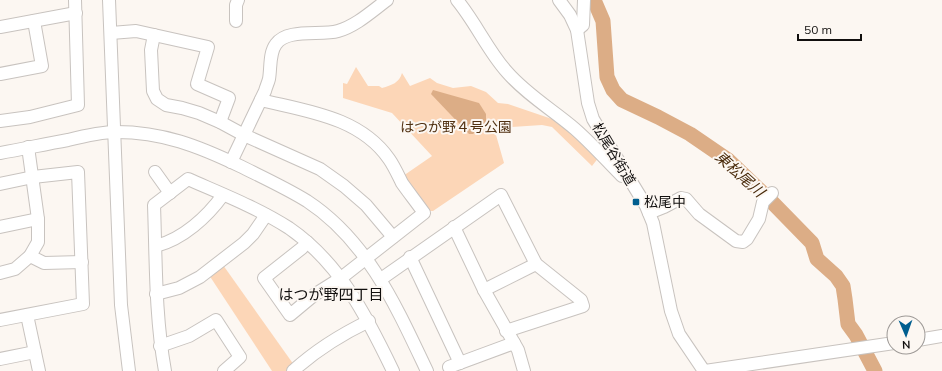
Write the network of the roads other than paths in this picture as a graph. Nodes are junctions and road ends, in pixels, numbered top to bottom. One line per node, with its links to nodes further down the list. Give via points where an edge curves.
1 (75, 0): 8 (street)
2 (109, 0): 13 (street)
3 (238, 0): 10 (street)
4 (387, 0): 16 (street, via 339,31 295,34 276,43)
5 (457, 0): 27 (street, via 470,15 507,72 575,129)
6 (559, 0): 12 (street, 松尾谷街道)
7 (584, 0): 12 (street, via 583,25)
8 (76, 13): 9 (street); 17 (street, via 78,105)
9 (34, 21): 11 (street); 15 (street, via 42,66)
10 (236, 21)
11 (0, 27)
12 (577, 30): 27 (street, 松尾谷街道, via 588,104 593,120)
13 (111, 33): 14 (street, via 136,31); 19 (street)
14 (154, 35): 18 (street, via 151,50 154,96 166,105 199,113); 18 (street, via 208,47 197,84 229,98)
15 (0, 74)
16 (261, 100): 20 (street); 36 (street, via 337,119 360,131 380,148 424,212)
17 (0, 121)
18 (220, 122): 20 (street)
19 (114, 132): 21 (street); 23 (street, via 155,135 186,143); 62 (street, via 122,326)
20 (244, 135): 23 (street); 36 (street, via 320,169 332,177 366,205)
21 (28, 148): 22 (street); 25 (street)
22 (0, 153)
23 (226, 160): 41 (street, via 307,202 329,218)
24 (155, 172): 28 (street)
25 (33, 177): 26 (street); 33 (street); 42 (street, via 78,172)
26 (0, 184)
27 (636, 190): 31 (street, 松尾谷街道)
28 (170, 193): 30 (street, via 188,179); 38 (street, via 154,205)
29 (772, 193): 31 (street, via 763,202 759,219 747,239 742,242 736,241 681,198)
30 (223, 194): 32 (street); 38 (street, via 193,227)
31 (649, 213): 68 (street, 松尾谷街道, via 671,311 679,334)
32 (266, 215): 37 (street); 48 (street, via 244,243 200,277 179,288)
33 (38, 219): 34 (street); 39 (street, via 38,242)
34 (0, 227)
35 (454, 227): 40 (street); 43 (street, via 503,193); 47 (street)
36 (393, 237): 41 (street)
37 (307, 242): 45 (street); 45 (street, via 264,278 290,315 314,295)
38 (156, 246): 48 (street)
39 (30, 256): 42 (street, via 44,263); 44 (street, via 15,269)
40 (410, 257): 46 (street); 55 (street, via 454,365)
41 (366, 258): 45 (street); 46 (street)
42 (82, 262): 49 (street, via 83,304)
43 (536, 264): 47 (street); 52 (street, via 581,300 583,306)
44 (0, 273)
45 (341, 278): 51 (street)
46 (381, 279): 66 (street)
47 (484, 290): 52 (street)
48 (156, 294): 57 (street)
49 (27, 315): 50 (street); 58 (street)
50 (0, 320)
51 (369, 321): 60 (street); 65 (street, via 328,343)
52 (506, 331): 55 (street)
53 (942, 336): 54 (street)
54 (926, 339)
55 (514, 343): 67 (street)
56 (886, 344): 68 (street)
57 (160, 346): 63 (street); 64 (street, via 189,336 216,320 240,357)
58 (35, 352): 59 (street); 61 (street)
59 (0, 359)
60 (390, 370)
61 (39, 371)
62 (129, 371)
63 (165, 371)
64 (224, 371)
65 (293, 371)
66 (427, 371)
67 (524, 371)
68 (704, 371)

